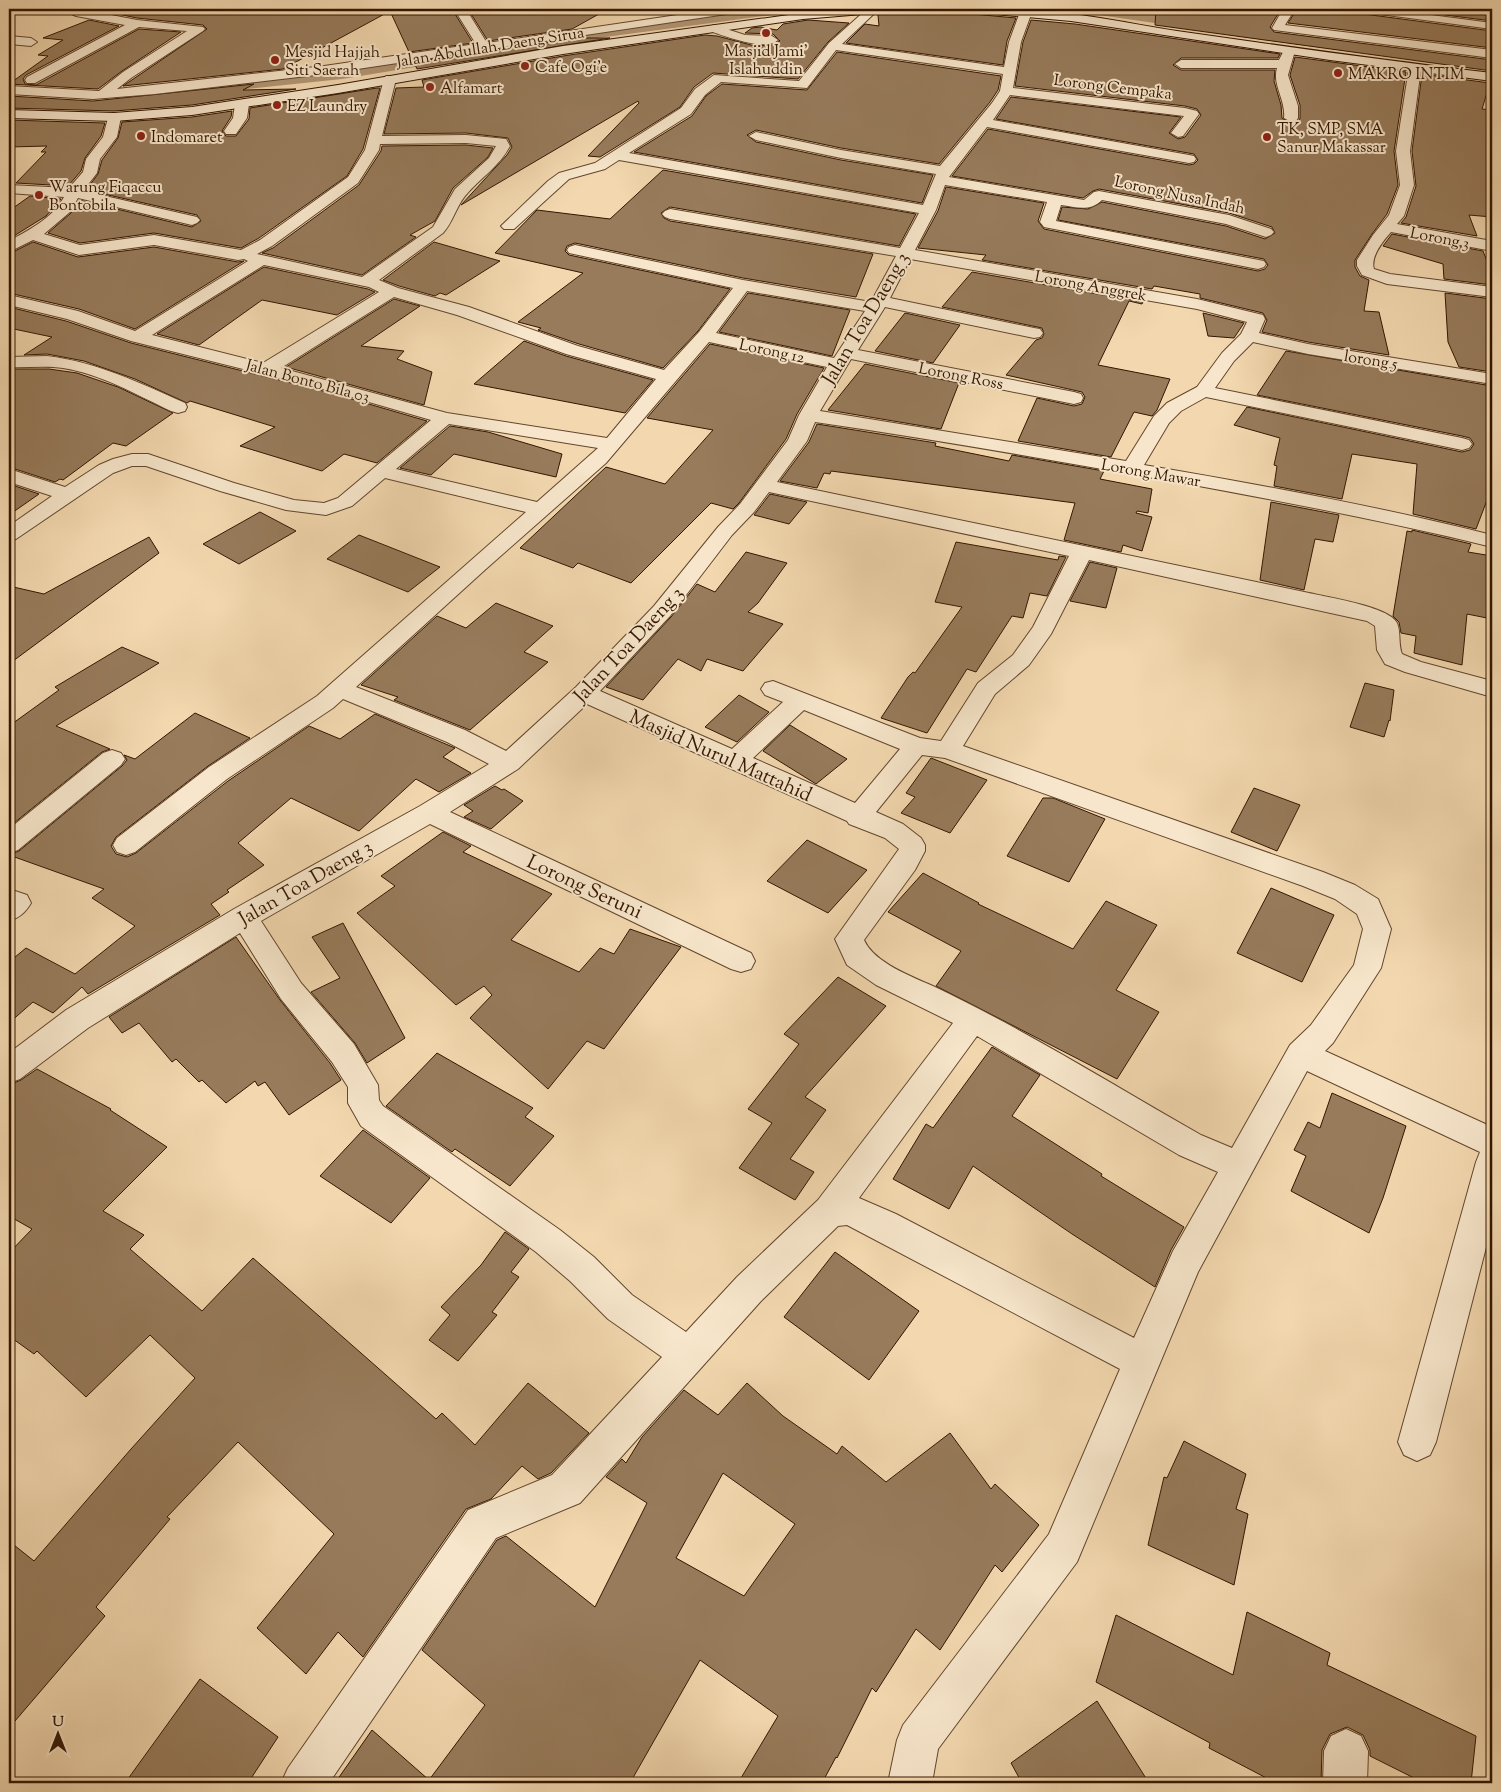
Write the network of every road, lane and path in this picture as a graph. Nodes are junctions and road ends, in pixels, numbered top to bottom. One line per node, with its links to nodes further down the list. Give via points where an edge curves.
1 (20, 9): 2 (street)
2 (38, 9)
3 (67, 9): 12 (street)
4 (460, 9): 18 (street)
5 (740, 9): 18 (street)
6 (873, 9): 7 (street, Jalan Abdullah Daeng Sirua); 14 (street, Jalan Abdullah Daeng Sirua); 19 (street)
7 (886, 9)
8 (973, 9): 11 (street)
9 (1289, 9): 20 (street, via 1278,28)
10 (1364, 9): 13 (street)
11 (1027, 10): 21 (street); 27 (street, Jalan Toa Daeng 3, via 1015,42)
12 (137, 23): 28 (street); 31 (street, via 199,29)
13 (1492, 26)
14 (714, 28): 16 (street, via 744,39); 26 (street, Jalan Abdullah Daeng Sirua)
15 (9, 40): 17 (street)
16 (772, 40)
17 (31, 42)
18 (483, 46): 24 (street)
19 (833, 46): 27 (street); 41 (street, via 801,86 718,78 700,92 686,111)
20 (1492, 54)
21 (1288, 57): 22 (street); 23 (street); 35 (street, via 1281,78 1292,107)
22 (1181, 64)
23 (1415, 68): 25 (street); 51 (street, via 1403,151 1407,185 1396,216)
24 (326, 72): 29 (street); 31 (street)
25 (1492, 76)
26 (390, 79): 29 (street, Jalan Abdullah Daeng Sirua); 40 (street)
27 (1008, 81): 36 (street, Jalan Toa Daeng 3, via 998,105); 38 (street, Lorong Cempaka, via 1192,114)
28 (16, 83): 31 (street); 31 (street)
29 (337, 87): 32 (street, Jalan Abdullah Daeng Sirua)
30 (128, 88): 31 (street)
31 (105, 93)
32 (242, 104): 34 (street, Jalan Abdullah Daeng Sirua); 37 (street, via 240,118)
33 (9, 114): 34 (street, Jalan Abdullah Daeng Sirua)
34 (114, 117): 45 (street, via 110,137 93,158 90,173)
35 (1291, 118)
36 (983, 122): 42 (street); 43 (street, Jalan Toa Daeng 3)
37 (232, 131)
38 (1178, 132)
39 (756, 136): 43 (street, Lorong Nusa Indah)
40 (375, 140): 58 (street, via 353,180 266,243); 61 (street, via 478,139 501,142 503,146 497,157 456,199 438,230)
41 (616, 155): 47 (street); 50 (street, via 600,166 564,176)
42 (1189, 159)
43 (942, 175): 46 (street, Lorong Nusa Indah); 47 (street, Jalan Toa Daeng 3)
44 (9, 188): 45 (street)
45 (73, 192): 49 (street); 53 (street, via 65,209)
46 (1054, 200): 52 (street, Lorong Nusa Indah, via 1084,204 1091,203 1099,195 1229,220); 60 (street, via 1049,224)
47 (928, 210): 57 (street, Jalan Toa Daeng 3)
48 (670, 214): 57 (street)
49 (192, 220)
50 (509, 226)
51 (1388, 227): 54 (street, Lorong 3); 64 (street, via 1365,260 1368,272 1393,280)
52 (1266, 232)
53 (32, 235): 55 (street); 58 (street, via 79,250 154,240)
54 (1492, 246)
55 (9, 247)
56 (575, 250): 62 (street)
57 (905, 253): 66 (street, Jalan Toa Daeng 3); 69 (street, Lorong Anggrek, via 1231,311 1257,319)
58 (242, 255): 59 (street)
59 (261, 260): 61 (street); 70 (street)
60 (1258, 264)
61 (367, 282): 63 (street)
62 (743, 285): 66 (street); 68 (street)
63 (392, 291): 73 (street); 74 (street, via 463,311 572,350)
64 (1492, 292)
65 (9, 300): 70 (street, Jalan Bonto Bila 03, via 72,315)
66 (878, 304): 67 (street); 71 (street, Jalan Toa Daeng 3)
67 (1034, 333)
68 (705, 336): 71 (street, Lorong 12); 74 (street)
69 (1249, 336): 75 (street, lorong 5); 76 (street)
70 (137, 337): 73 (street, Jalan Bonto Bila 03)
71 (843, 358): 77 (street, Lorong Ross); 79 (street, Jalan Toa Daeng 3)
72 (9, 362): 78 (street, via 48,361 78,367)
73 (266, 369): 80 (street, Jalan Bonto Bila 03)
74 (668, 377): 81 (street)
75 (1492, 379)
76 (1202, 391): 82 (street); 83 (street, via 1174,407 1161,420)
77 (1074, 398)
78 (178, 407)
79 (808, 415): 83 (street, Lorong Mawar); 86 (street, Jalan Toa Daeng 3, via 797,441)
80 (445, 418): 81 (street, Jalan Bonto Bila 03); 84 (street)
81 (611, 444): 88 (street, via 599,460)
82 (1462, 444)
83 (1132, 468): 90 (street, Lorong Mawar, via 1340,507)
84 (380, 471): 87 (street, via 345,502 326,509 293,506 148,460 132,460 106,469); 88 (street)
85 (9, 475): 87 (street)
86 (765, 485): 91 (street); 95 (street, Jalan Toa Daeng 3, via 662,611)
87 (68, 495): 89 (street)
88 (541, 509): 92 (street)
89 (9, 534)
90 (1492, 541)
91 (1082, 552): 94 (street, via 1375,616 1386,623 1387,646 1393,659); 98 (street, via 1043,629 1022,660 986,689)
92 (339, 689): 101 (street, via 456,736); 105 (street, via 325,702 218,772)
93 (773, 689): 96 (street)
94 (1492, 689)
95 (584, 693): 100 (street, Masjid Nurul Mattahid); 101 (street, Jalan Toa Daeng 3)
96 (800, 700): 97 (street); 100 (street)
97 (916, 746): 98 (street); 103 (street)
98 (948, 750): 111 (street, via 1313,879 1368,906 1377,929 1367,968 1322,1034)
99 (112, 759): 104 (street)
100 (735, 761): 103 (street, Masjid Nurul Mattahid)
101 (509, 763): 102 (street, Jalan Toa Daeng 3)
102 (430, 813): 108 (street, Jalan Toa Daeng 3); 109 (street, Lorong Seruni)
103 (858, 817): 110 (street, Masjid Nurul Mattahid, via 894,831 912,845 912,851 849,939 857,957 886,977)
104 (9, 843)
105 (126, 845)
106 (9, 899): 107 (street, via 17,903)
107 (9, 910)
108 (244, 917): 112 (street, Jalan Toa Daeng 3, via 77,1019); 117 (street, via 291,991 343,1053 363,1085 364,1103 372,1116 548,1241 582,1269 620,1308 661,1338)
109 (741, 961)
110 (973, 1019): 115 (street, via 1190,1145); 116 (street)
111 (1302, 1054): 113 (street); 115 (street)
112 (9, 1070)
113 (1492, 1142)
114 (1492, 1162): 119 (street)
115 (1239, 1166): 118 (street, via 1185,1262)
116 (830, 1211): 117 (street, via 749,1289); 118 (street, via 849,1209 884,1225)
117 (691, 1354): 120 (street, via 566,1490 482,1524)
118 (1142, 1361): 121 (street, via 1063,1548 918,1740)
119 (1417, 1442)
120 (302, 1783)
121 (910, 1783)

